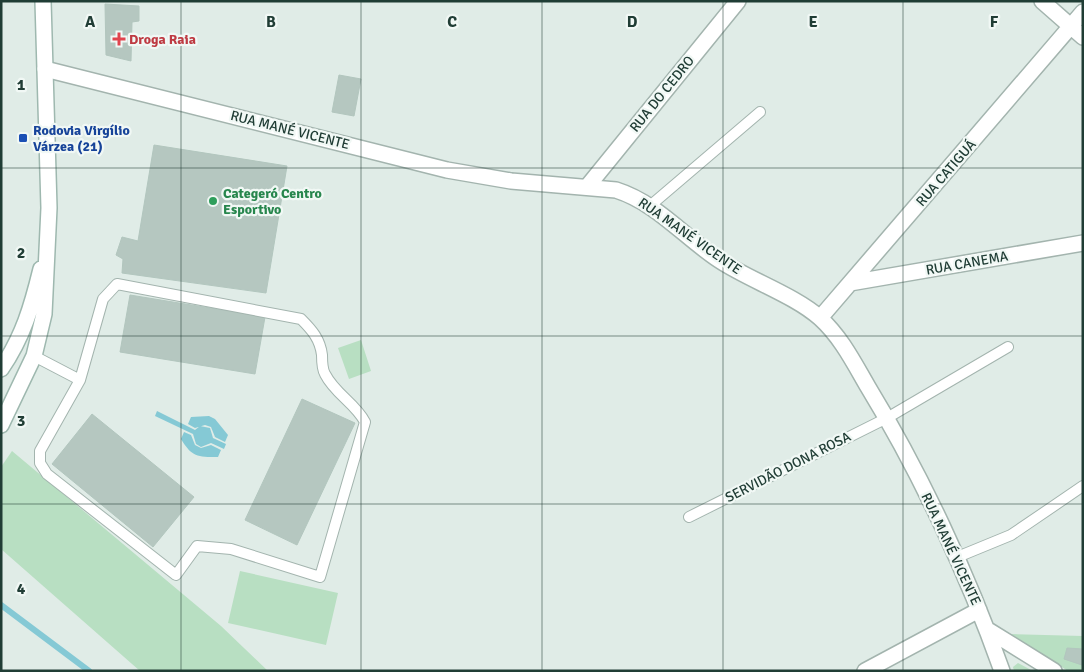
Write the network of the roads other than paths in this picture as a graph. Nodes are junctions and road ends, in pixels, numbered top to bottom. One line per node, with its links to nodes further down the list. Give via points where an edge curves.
1 (43, 1): 6 (street)
2 (738, 1): 8 (street, RUA DO CEDRO)
3 (1042, 1): 5 (street)
4 (1083, 12): 5 (street, RUA CATIGUÁ)
5 (1077, 32): 12 (street, RUA CATIGUÁ)
6 (45, 69): 8 (street, RUA MANÉ VICENTE, via 447,170 511,181); 10 (street)
7 (760, 112): 9 (lane)
8 (587, 187): 9 (street, RUA MANÉ VICENTE, via 633,195)
9 (651, 206): 13 (street, RUA MANÉ VICENTE, via 718,259)
10 (48, 241): 15 (street, via 44,314); 16 (street, via 29,318 16,348)
11 (1083, 243): 12 (street, RUA CANEMA)
12 (850, 283): 13 (street, RUA CATIGUÁ)
13 (820, 318): 18 (street, RUA MANÉ VICENTE, via 846,350)
14 (1008, 347): 18 (lane, SERVIDÃO DONA ROSA)
15 (34, 356): 17 (lane); 19 (street)
16 (1, 368)
17 (80, 380): 17 (lane, via 40,451 40,463 47,474 176,575 197,546 231,549 320,577 365,422 359,411 336,392 324,373 321,348 315,333 301,319 117,284 103,299)
18 (887, 418): 21 (lane, SERVIDÃO DONA ROSA); 22 (street, RUA MANÉ VICENTE)
19 (1, 425)
20 (1083, 486): 22 (lane, via 1011,535)
21 (688, 517)
22 (955, 558): 23 (street, RUA MANÉ VICENTE)
23 (979, 610): 24 (street, RUA MANÉ VICENTE); 25 (street)
24 (988, 630): 26 (street, RUA MANÉ VICENTE); 27 (street)
25 (865, 671)
26 (1002, 671)
27 (1054, 671)

